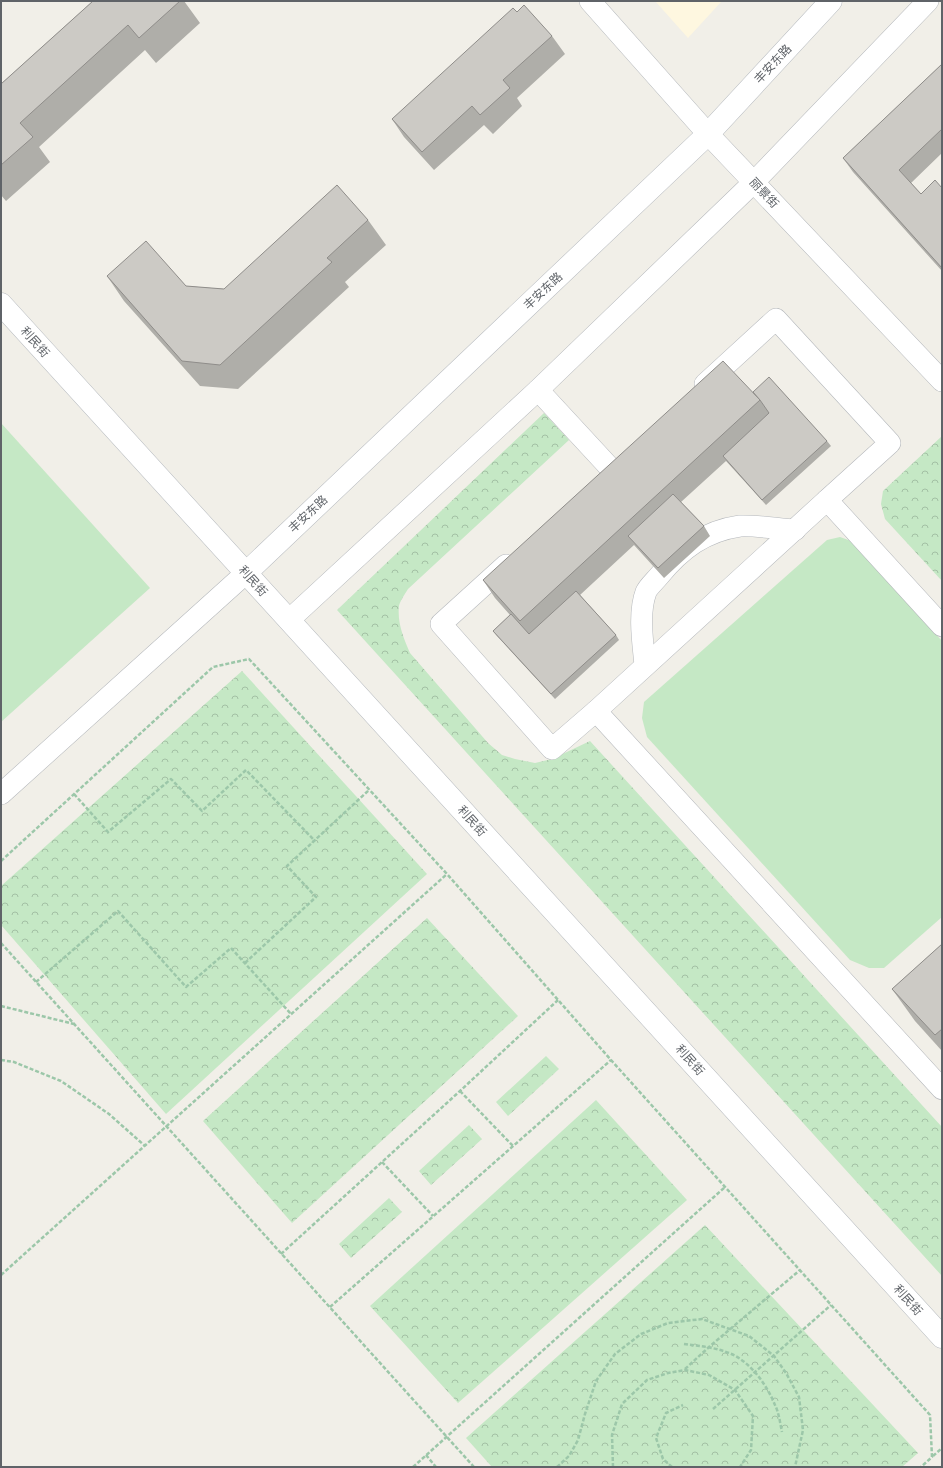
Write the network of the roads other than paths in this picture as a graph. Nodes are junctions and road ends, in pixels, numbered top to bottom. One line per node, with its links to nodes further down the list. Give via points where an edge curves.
1 (590, 1): 4 (street, 丽景街)
2 (831, 1): 4 (street, 丰安东路)
3 (928, 1): 5 (street)
4 (708, 134): 5 (street, 丽景街); 14 (street, 丰安东路)
5 (754, 182): 7 (street, 丽景街); 8 (street)
6 (1, 304): 14 (street, 利民街)
7 (942, 381)
8 (538, 390): 10 (street); 15 (street)
9 (694, 394): 11 (street, via 776,319 890,443)
10 (611, 469)
11 (827, 500): 12 (street); 16 (street)
12 (795, 530): 17 (street); 17 (street, via 741,526 714,532 692,544 666,568 646,592 642,611)
13 (517, 555): 18 (street, via 441,624 552,749)
14 (246, 573): 15 (street, 利民街); 19 (street)
15 (289, 620): 21 (street, 利民街)
16 (942, 626)
17 (645, 665): 18 (street)
18 (596, 710): 20 (street)
19 (1, 794)
20 (942, 1089)
21 (942, 1337)

